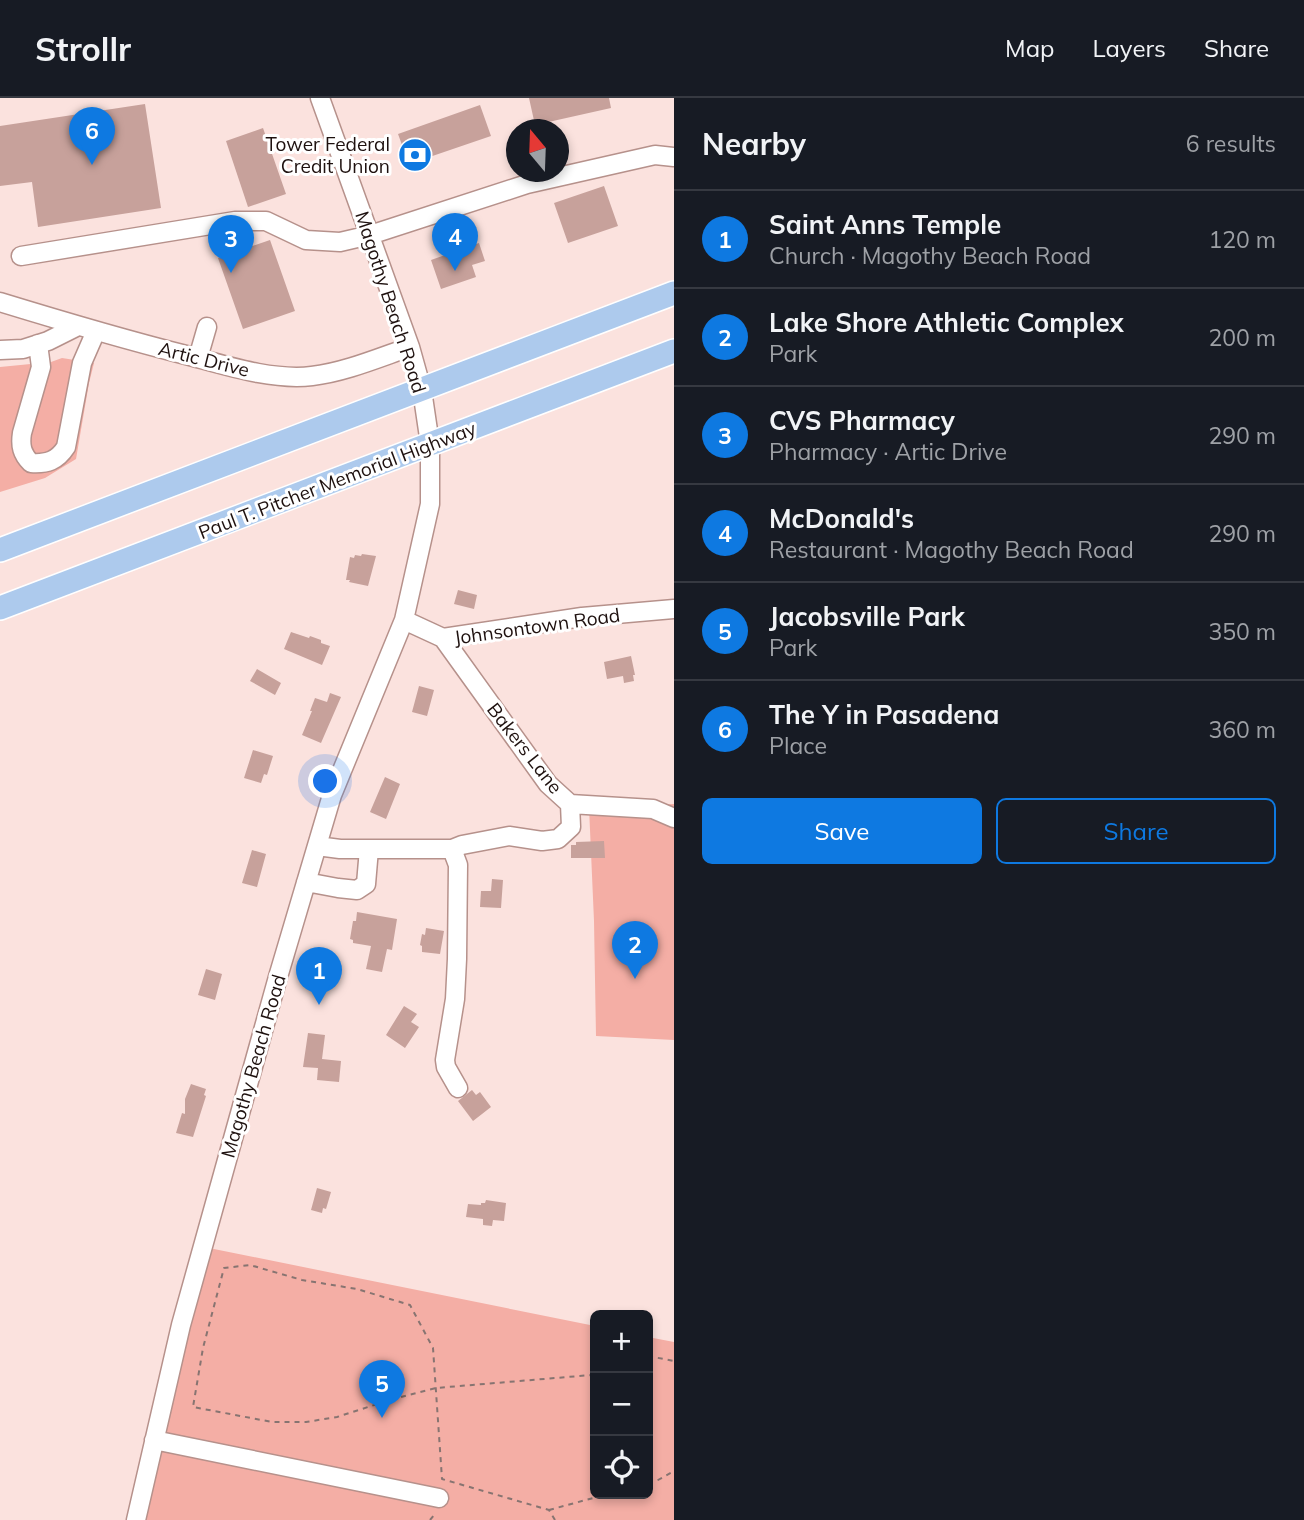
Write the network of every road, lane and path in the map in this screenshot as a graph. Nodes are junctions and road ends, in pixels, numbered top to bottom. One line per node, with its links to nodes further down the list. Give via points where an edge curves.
1 (320, 98): 3 (street, Magothy Beach Road)
2 (674, 157): 3 (street, via 655,155 527,184)
3 (370, 235): 4 (street, via 340,242 306,240 266,221 235,221); 11 (street, Magothy Beach Road)
4 (21, 256)
5 (674, 293): 15 (main road)
6 (0, 302): 7 (street, Artic Drive)
7 (78, 326): 9 (street, Artic Drive); 10 (street)
8 (207, 327): 14 (street)
9 (96, 331): 10 (street, via 82,363 66,447 52,462 39,464 25,457 20,444 41,367); 14 (street, Artic Drive)
10 (38, 344): 12 (street)
11 (410, 347): 14 (street, Artic Drive, via 311,376 273,375); 15 (street, Magothy Beach Road)
12 (0, 350)
13 (674, 351): 16 (main road, Paul T. Pitcher Memorial Highway)
14 (198, 358)
15 (422, 390): 16 (street, Magothy Beach Road); 17 (main road)
16 (430, 444): 18 (main road, Paul T. Pitcher Memorial Highway); 20 (street, Magothy Beach Road, via 430,504)
17 (0, 550)
18 (0, 608)
19 (674, 609): 21 (street, Johnsontown Road, via 582,617)
20 (404, 620): 21 (street, Johnsontown Road); 24 (street, Magothy Beach Road, via 332,795)
21 (443, 638): 22 (street, Bakers Lane, via 548,784)
22 (570, 804): 23 (street, Bakers Lane, via 653,809); 26 (street, via 571,827 558,839 509,836)
23 (674, 818)
24 (317, 846): 25 (street); 27 (street, Magothy Beach Road)
25 (369, 849): 26 (street); 27 (street, via 366,884 357,890)
26 (452, 849): 28 (street, via 458,865 457,959 446,1067)
27 (306, 881): 33 (street, Magothy Beach Road, via 181,1325)
28 (458, 1088)
29 (653, 1357): 30 (path)
30 (674, 1361)
31 (594, 1373): 32 (path)
32 (436, 1388): 32 (path, via 433,1348 410,1305 250,1265 224,1268 192,1407 272,1422 306,1422); 38 (path, via 442,1479)
33 (154, 1440): 36 (street); 39 (street, Magothy Beach Road)
34 (674, 1471): 35 (path)
35 (653, 1482)
36 (439, 1498)
37 (590, 1499): 38 (path)
38 (549, 1510): 42 (path)
39 (136, 1520)
40 (430, 1520): 41 (path, via 435,1514)
41 (438, 1520)
42 (555, 1520)

